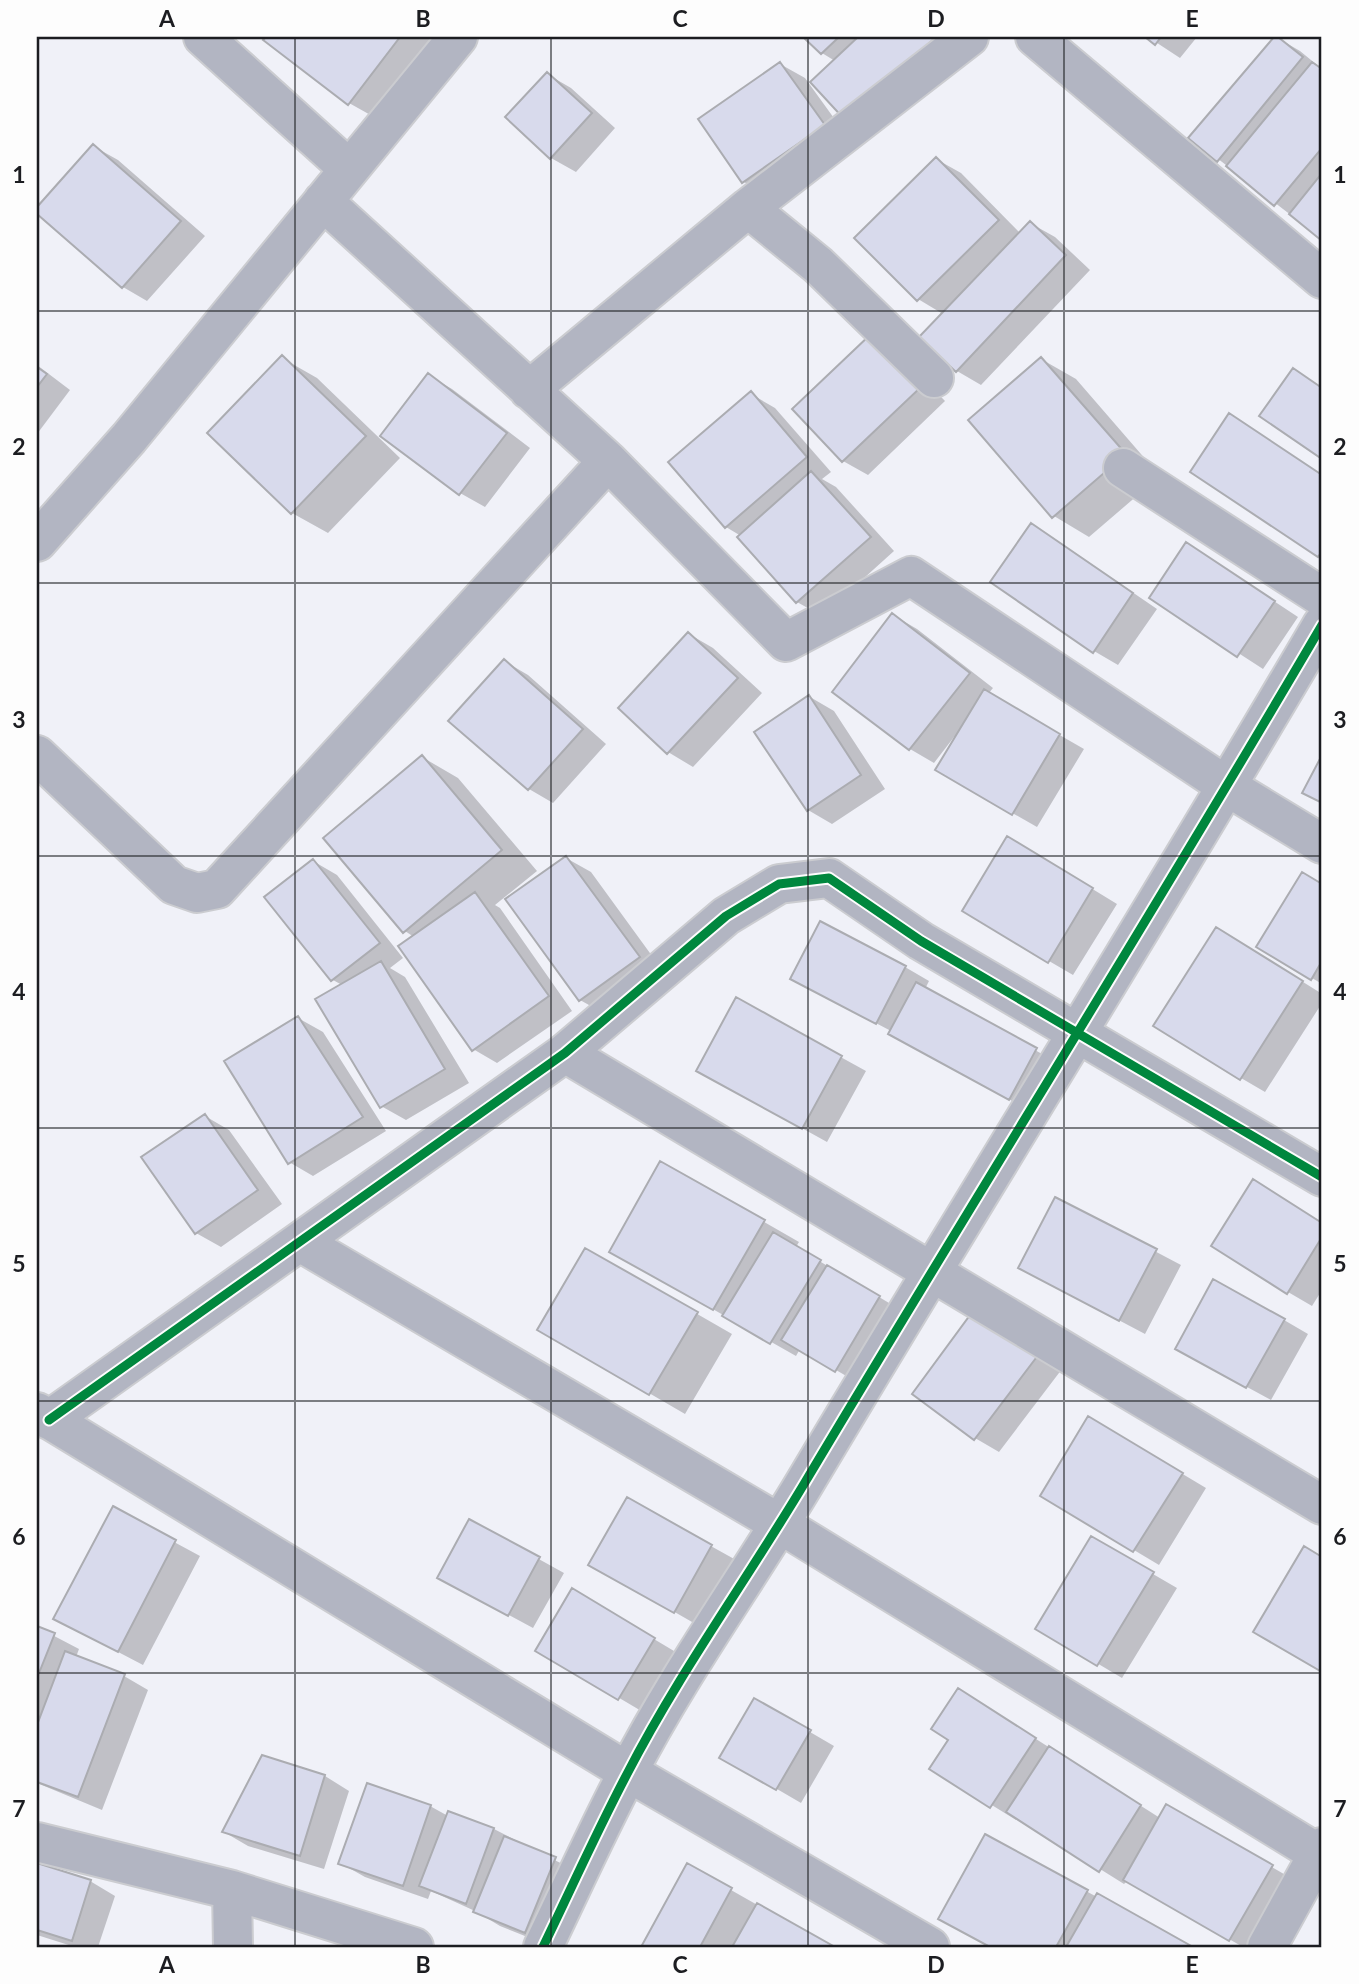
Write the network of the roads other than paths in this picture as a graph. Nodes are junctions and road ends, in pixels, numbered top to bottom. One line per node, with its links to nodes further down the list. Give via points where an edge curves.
1 (203, 37): 5 (street)
2 (458, 37): 5 (street)
3 (969, 37): 7 (street)
4 (1035, 37): 8 (street)
5 (349, 169): 6 (street)
6 (323, 201): 10 (street); 13 (street, via 129,438)
7 (748, 208): 9 (street, via 818,265); 10 (street)
8 (1322, 279)
9 (934, 378)
10 (528, 390): 11 (street)
11 (608, 461): 16 (street, via 217,889 197,893 174,885); 17 (street, via 786,642 911,576)
12 (1123, 468): 14 (street)
13 (37, 542)
14 (1322, 597)
15 (1322, 625): 17 (street)
16 (37, 755)
17 (1227, 787): 18 (street); 19 (street)
18 (1322, 844)
19 (1076, 1032): 20 (street, via 921,941 829,878 779,884 726,916); 21 (street); 23 (street)
20 (565, 1054): 22 (street); 23 (street)
21 (1322, 1177)
22 (300, 1242): 24 (street); 26 (street)
23 (931, 1271): 25 (street); 26 (street)
24 (43, 1416): 27 (street)
25 (1322, 1505)
26 (780, 1524): 27 (street); 29 (street)
27 (628, 1772): 33 (street); 34 (street)
28 (37, 1842): 30 (street)
29 (1321, 1852): 35 (street)
30 (232, 1891): 31 (street); 32 (street)
31 (233, 1947)
32 (414, 1947)
33 (543, 1947)
34 (930, 1947)
35 (1267, 1947)

